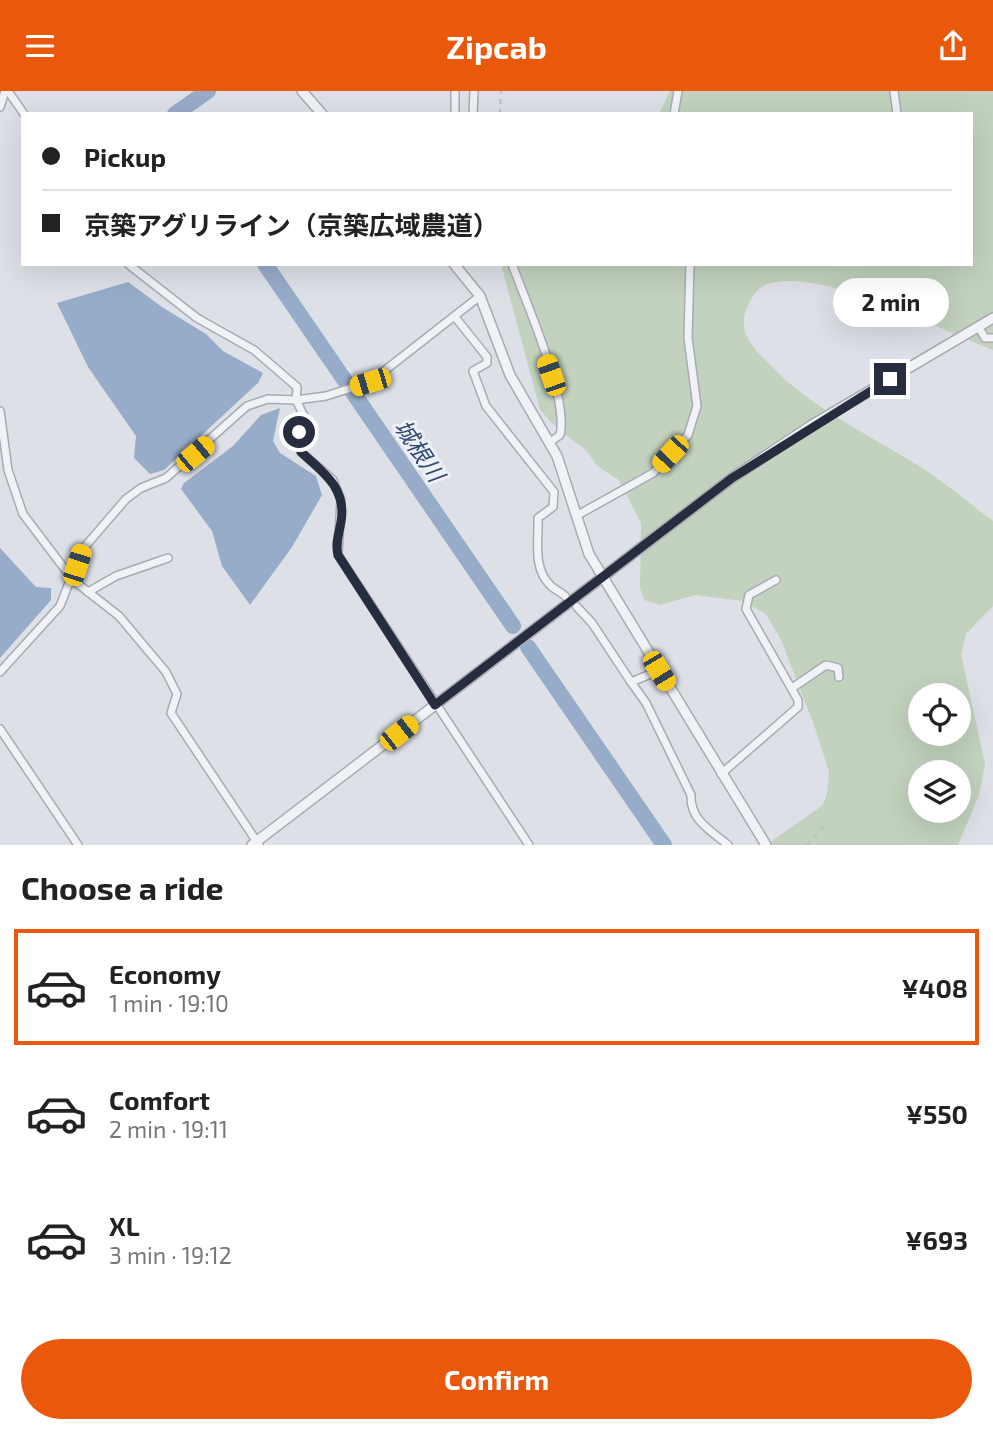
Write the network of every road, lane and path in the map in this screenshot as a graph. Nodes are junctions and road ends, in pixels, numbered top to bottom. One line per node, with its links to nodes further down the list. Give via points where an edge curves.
1 (6, 91): 8 (street); 9 (street)
2 (302, 91): 10 (street)
3 (455, 91): 11 (street)
4 (474, 91): 12 (street)
5 (502, 91): 13 (path)
6 (678, 91): 14 (street)
7 (894, 91): 15 (street)
8 (0, 107)
9 (22, 112)
10 (320, 112)
11 (455, 112)
12 (473, 112)
13 (500, 112)
14 (674, 112)
15 (897, 112)
16 (131, 266): 25 (street, via 197,318 280,369 297,387)
17 (456, 266): 20 (street)
18 (513, 266): 27 (street, via 559,397 562,428)
19 (690, 266): 28 (street, via 688,338 697,406 688,435 653,473)
20 (480, 296): 21 (street); 27 (street, via 510,375)
21 (455, 317): 25 (street, via 370,382); 34 (street, via 487,356 487,363 473,371 486,406 554,492 552,507 538,518 537,551 542,575)
22 (993, 318): 23 (street)
23 (978, 326): 24 (street, via 985,338); 30 (street, via 765,455)
24 (993, 338)
25 (296, 400): 31 (street, via 268,399 247,406 166,478 126,499 82,550); 41 (street, via 304,416 298,442 301,452 333,480 341,500 338,555)
26 (0, 411): 31 (street, via 8,470 23,514)
27 (550, 442): 28 (street)
28 (576, 516): 30 (street, via 589,554)
29 (168, 558): 33 (street, via 116,576)
30 (603, 576): 36 (street); 41 (street)
31 (73, 580): 33 (street); 37 (street, via 60,606)
32 (776, 580): 40 (street, via 749,595 746,609)
33 (88, 592): 45 (street, via 119,616 166,673 177,694 171,712)
34 (565, 596)
35 (577, 607): 39 (street)
36 (659, 671): 39 (street); 43 (street)
37 (0, 672)
38 (839, 677): 40 (street, via 838,669 826,665)
39 (631, 682): 48 (street, via 691,795 695,817)
40 (792, 688): 43 (street, via 798,707)
41 (435, 705): 45 (street); 47 (street)
42 (0, 729): 46 (street)
43 (721, 774): 49 (street)
44 (826, 824): 50 (path)
45 (256, 844)
46 (78, 845)
47 (528, 845)
48 (728, 845)
49 (766, 845)
50 (807, 845)

